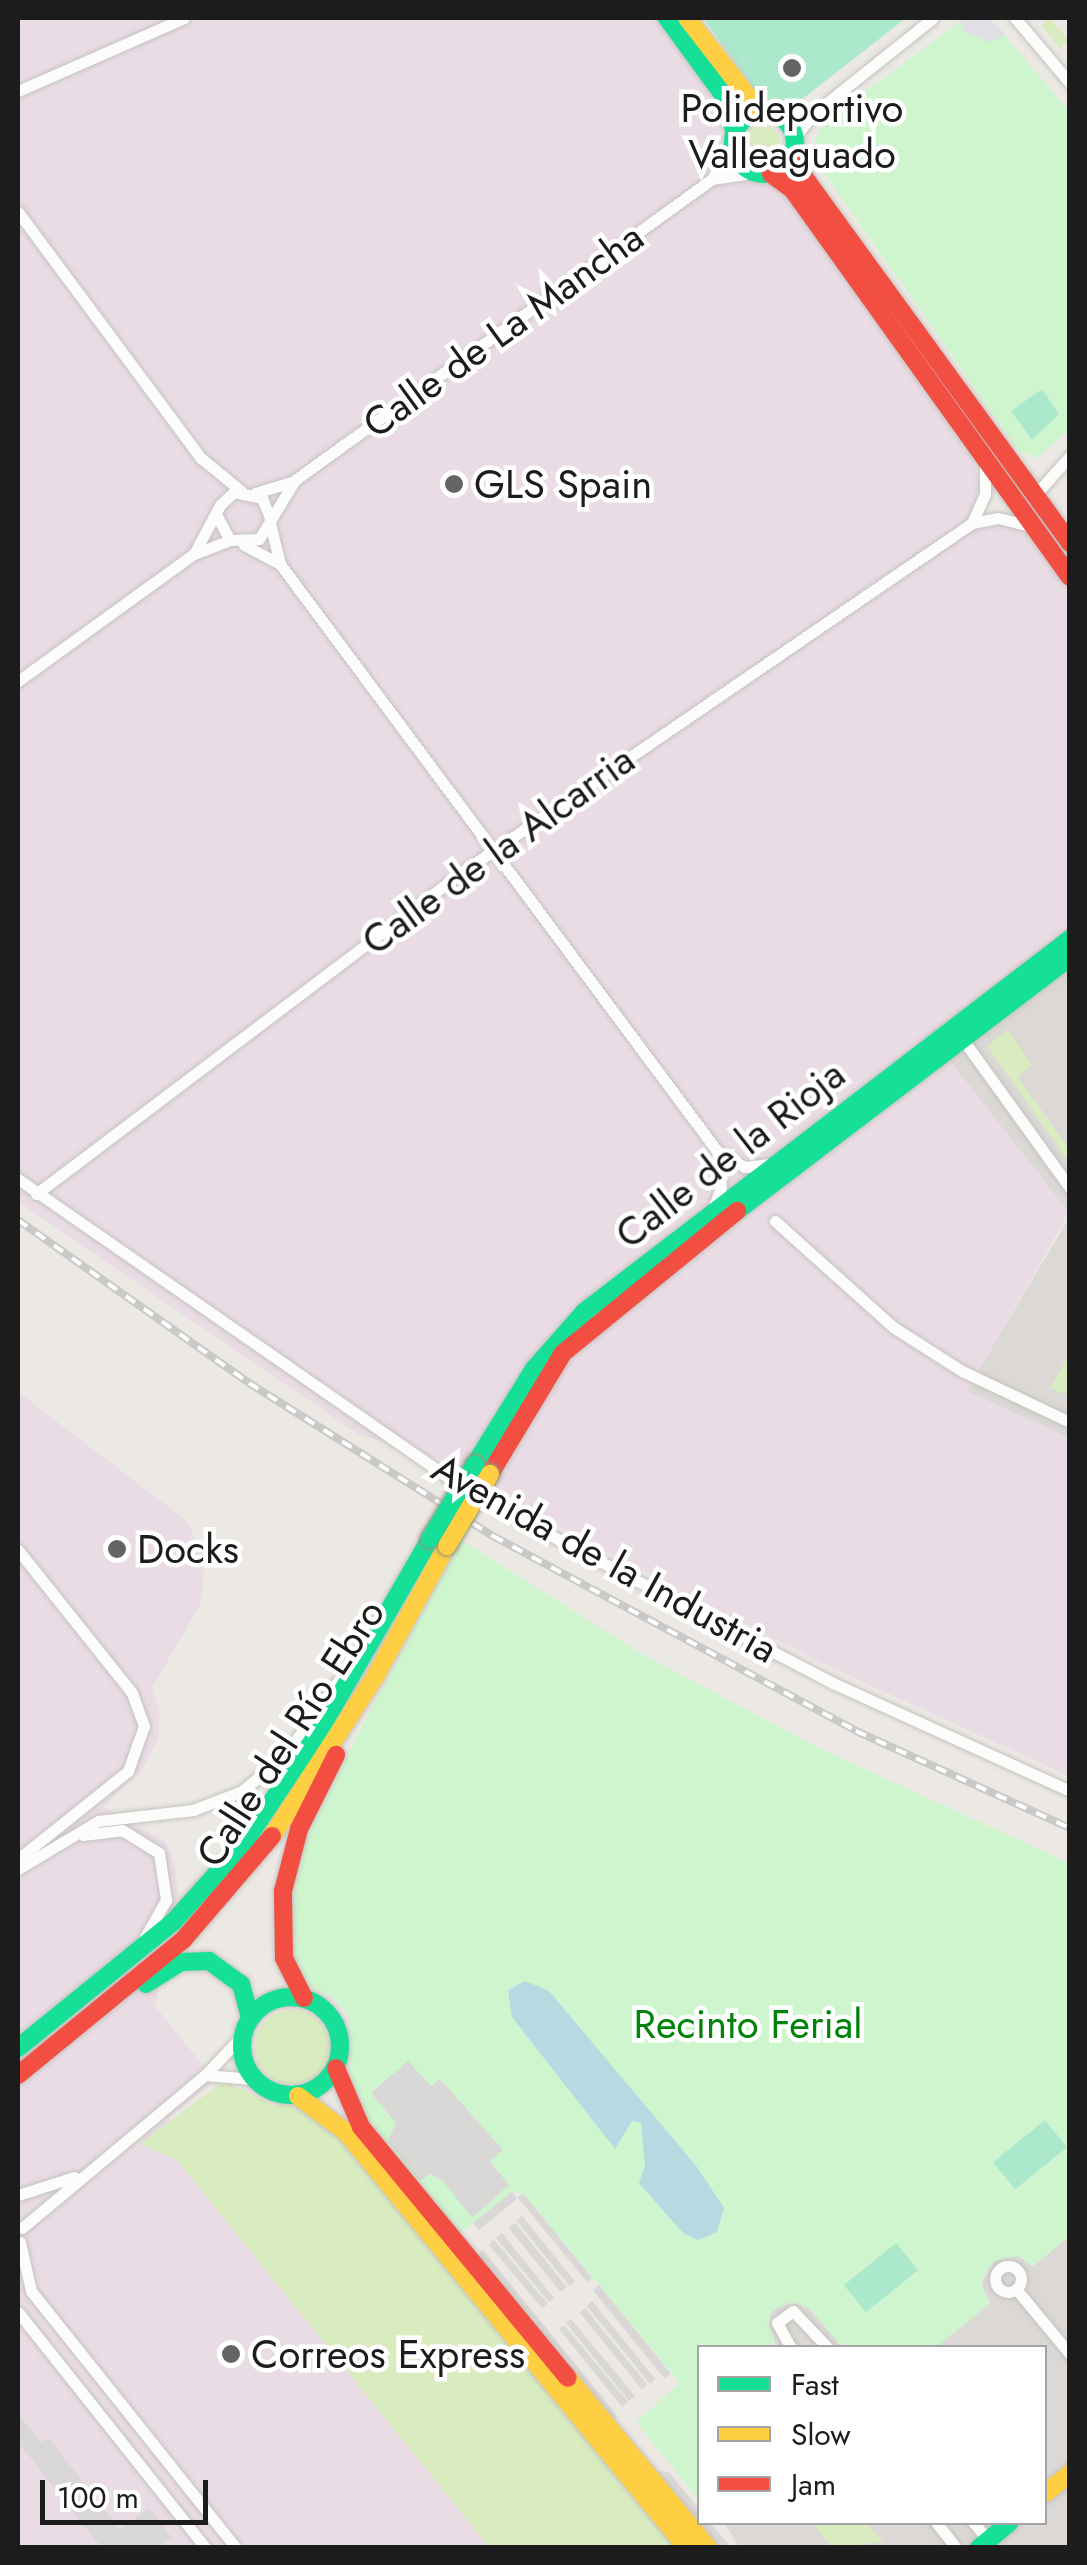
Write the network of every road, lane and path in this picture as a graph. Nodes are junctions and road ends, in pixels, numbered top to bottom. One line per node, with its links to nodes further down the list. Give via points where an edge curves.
1 (184, 18): 7 (street)
2 (668, 18): 11 (main road, via 727,100)
3 (687, 18): 8 (main road)
4 (933, 18): 9 (street)
5 (1015, 18): 6 (street)
6 (1070, 84)
7 (18, 91)
8 (760, 112): 10 (main road); 11 (main road)
9 (814, 114): 10 (street); 12 (street)
10 (780, 116): 12 (main road)
11 (733, 136): 14 (main road, via 737,160); 15 (street, Calle de La Mancha)
12 (795, 137): 13 (main road)
13 (791, 159): 14 (main road); 23 (main road)
14 (762, 174): 15 (street, Calle de La Mancha); 17 (main road, via 792,190)
15 (712, 179): 20 (street, Calle de La Mancha)
16 (18, 212): 19 (street)
17 (984, 456): 26 (street, via 985,494); 27 (main road)
18 (1070, 456): 23 (street)
19 (202, 458): 21 (street); 24 (street)
20 (295, 480): 22 (street, Calle de La Mancha); 25 (street, Calle de La Mancha)
21 (241, 490): 22 (street); 24 (street)
22 (255, 493): 25 (street)
23 (1034, 495): 29 (main road)
24 (218, 510): 28 (street); 30 (street)
25 (270, 522): 28 (street, via 259,539); 31 (street)
26 (972, 523): 27 (street, via 998,518); 34 (street, Calle de la Alcarria)
27 (1036, 528): 32 (main road)
28 (235, 542): 30 (street); 31 (street)
29 (1070, 544)
30 (192, 555): 33 (street)
31 (280, 564): 34 (street)
32 (1070, 577)
33 (18, 681)
34 (494, 849): 38 (street); 42 (street, Calle de la Alcarria)
35 (1070, 938): 39 (main road, Calle de la Rioja)
36 (1070, 957): 46 (main road, Calle de la Rioja, via 613,1306 563,1354)
37 (969, 1048): 41 (street)
38 (716, 1151): 39 (street, via 745,1167); 43 (street, via 721,1186)
39 (774, 1162): 43 (main road, Calle de la Rioja)
40 (18, 1179): 42 (street, Avenida de la Industria)
41 (1070, 1188)
42 (36, 1194): 51 (street, Avenida de la Industria, via 475,1496 834,1683)
43 (711, 1212): 46 (main road, Calle de la Rioja, via 567,1328)
44 (775, 1221): 45 (street, via 893,1327 962,1371)
45 (1070, 1422)
46 (483, 1469): 47 (main road, Calle del Río Ebro, bridge)
47 (439, 1543): 49 (main road, Calle del Río Ebro); 50 (main road, Calle del Río Ebro)
48 (18, 1550): 52 (street, via 132,1693 144,1726 128,1771)
49 (386, 1616): 53 (street, via 284,1755 242,1791 194,1810 98,1821); 55 (main road, Calle del Río Ebro, via 244,1843 174,1920)
50 (376, 1675): 56 (main road, via 287,1864 281,1938 290,1979); 59 (main road, Calle del Río Ebro, via 254,1863 220,1903)
51 (1070, 1791)
52 (18, 1858)
53 (18, 1870)
54 (18, 1879): 55 (street, via 87,1833 122,1830 147,1841 166,1869 166,1900 149,1933)
55 (108, 1976): 58 (main road, Calle del Río Ebro)
56 (304, 1998): 57 (main road, via 274,2000); 60 (main road, via 332,2018 341,2051)
57 (246, 2027): 59 (main road, via 235,1976 209,1961 181,1962); 61 (street); 63 (main road)
58 (18, 2048)
59 (39, 2058): 62 (main road, Calle del Río Ebro)
60 (336, 2068): 64 (main road, via 314,2091); 84 (main road, via 361,2127)
61 (205, 2074): 63 (street); 65 (street)
62 (18, 2075)
63 (254, 2079): 64 (main road)
64 (298, 2096): 83 (main road, via 346,2132)
65 (87, 2171): 66 (street); 67 (street)
66 (21, 2193)
67 (20, 2223): 68 (street)
68 (19, 2244): 82 (street, via 31,2291)
69 (1016, 2289): 75 (street)
70 (18, 2312): 72 (street)
71 (18, 2320): 72 (street)
72 (41, 2341): 81 (street)
73 (789, 2345): 74 (street, via 777,2323 793,2311)
74 (825, 2345)
75 (1070, 2354)
76 (1070, 2474): 77 (main road)
77 (1047, 2492)
78 (938, 2525): 85 (street)
79 (1006, 2525): 80 (main road)
80 (984, 2544)
81 (206, 2548)
82 (236, 2548)
83 (687, 2548)
84 (708, 2548)
85 (956, 2548)

